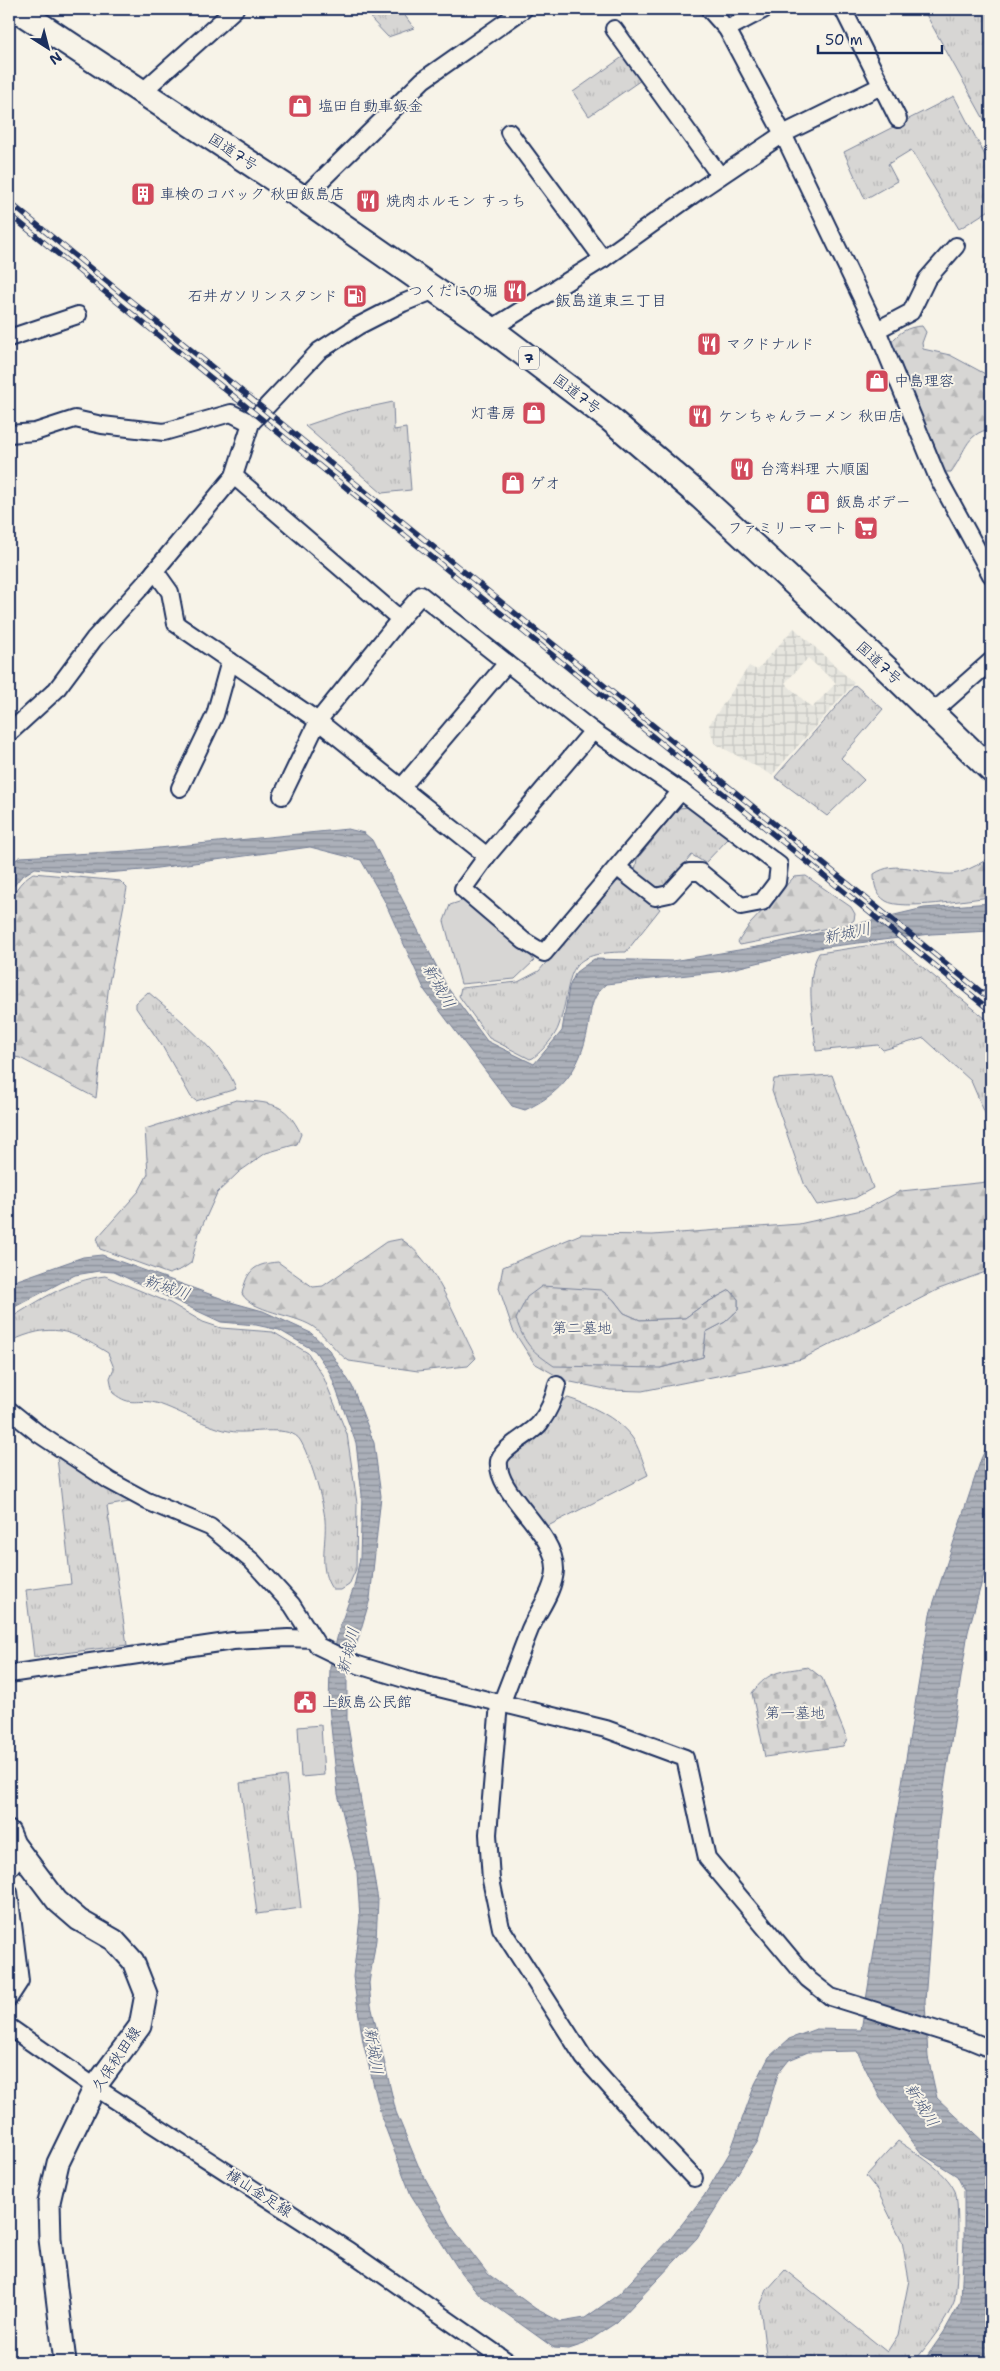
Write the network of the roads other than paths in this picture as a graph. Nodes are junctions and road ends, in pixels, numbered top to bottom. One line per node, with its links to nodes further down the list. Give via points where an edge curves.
1 (16, 9): 10 (highway, 国道7号 / 7)
2 (235, 9): 10 (street)
3 (524, 9): 15 (street, via 422,80)
4 (709, 9): 8 (street)
5 (765, 9): 8 (street)
6 (843, 9): 9 (street)
7 (614, 29): 14 (street)
8 (727, 29): 13 (street)
9 (882, 86): 11 (street); 13 (street)
10 (142, 92): 15 (highway, 国道7号 / 7)
11 (898, 120)
12 (509, 132): 17 (street)
13 (783, 134): 14 (street); 21 (street)
14 (720, 176): 17 (street)
15 (303, 198): 18 (highway, 国道7号 / 7)
16 (956, 246): 21 (street, via 927,279 910,312)
17 (603, 259): 20 (street)
18 (435, 290): 20 (highway, 国道7号 / 7); 23 (street, via 358,326 319,351)
19 (78, 315): 22 (street)
20 (491, 329): 32 (highway, 国道7号 / 7, via 610,419 700,497)
21 (877, 330): 27 (street, via 938,476)
22 (9, 338)
23 (251, 423): 24 (street, via 231,413 164,432 74,419 35,432); 25 (street)
24 (9, 434)
25 (234, 476): 26 (street); 28 (street)
26 (155, 571): 29 (street, via 170,592 176,624); 35 (street, via 94,639 56,690)
27 (991, 575)
28 (400, 619): 31 (street, via 421,595); 33 (street)
29 (230, 660): 33 (street); 37 (street, via 215,715)
30 (991, 661): 32 (street)
31 (506, 663): 34 (street); 38 (street)
32 (932, 713): 36 (highway, 国道7号 / 7)
33 (318, 721): 38 (street); 40 (street)
34 (593, 732): 39 (street); 41 (street)
35 (9, 733)
36 (991, 770)
37 (180, 788)
38 (402, 788): 41 (street)
39 (681, 791): 42 (street); 42 (street, via 779,865 777,882 762,902 741,906 700,872 689,872 669,894 655,897)
40 (282, 796)
41 (487, 856): 42 (street, via 463,889 524,941 544,953)
42 (618, 868)
43 (557, 1385): 47 (street, via 553,1402 540,1424 505,1451 499,1461 502,1478 546,1541 555,1570)
44 (9, 1410): 45 (street, via 110,1481 210,1527 252,1560 292,1605)
45 (316, 1642): 46 (street, via 288,1638 233,1641); 47 (street, via 355,1664)
46 (9, 1674)
47 (500, 1703): 53 (street, via 606,1729 685,1758 707,1858 808,1979 831,1997); 55 (street, via 488,1834 491,1880 502,1928 584,2058)
48 (9, 1832): 49 (main road, 久保秋田線)
49 (15, 1861): 54 (main road, 久保秋田線, via 79,1920 114,1940 133,1961 146,1994 140,2026)
50 (9, 1892): 51 (street, via 20,1981)
51 (9, 1998)
52 (9, 2027): 54 (street, 横山金足線)
53 (991, 2049)
54 (95, 2087): 56 (main road, 久保秋田線, via 58,2163 49,2202 50,2239); 57 (street, 横山金足線, via 349,2251)
55 (694, 2178)
56 (65, 2362)
57 (508, 2362)

